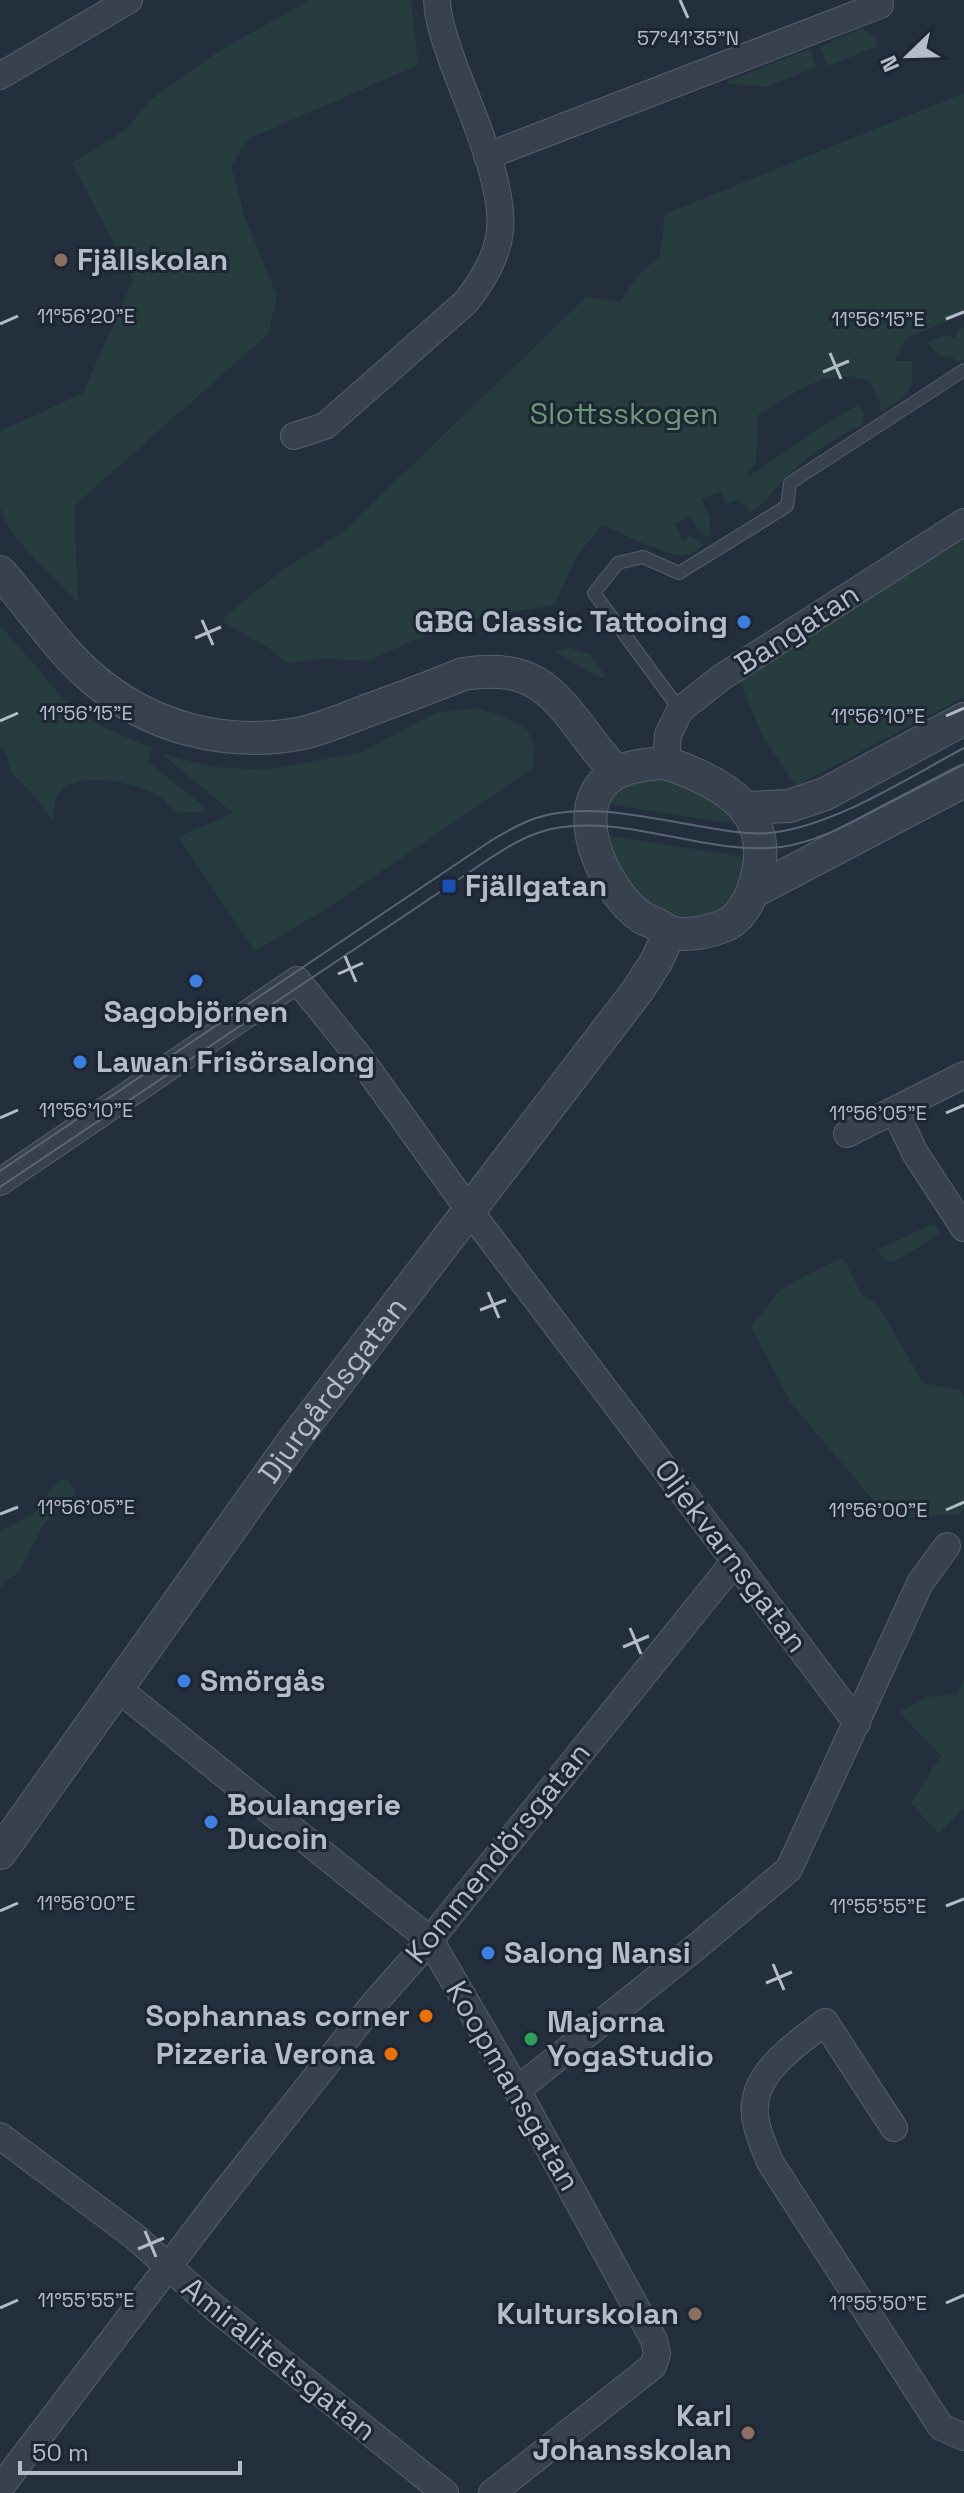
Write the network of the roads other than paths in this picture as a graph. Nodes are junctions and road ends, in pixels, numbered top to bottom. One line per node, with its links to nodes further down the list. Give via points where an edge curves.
1 (129, 0): 4 (street)
2 (437, 0): 5 (street, via 442,29)
3 (880, 5): 5 (street)
4 (0, 76)
5 (487, 156): 7 (street, via 501,230 484,279 466,302 325,426)
6 (964, 370): 10 (lane, via 790,483 787,506 679,573 643,557 618,563 594,593)
7 (294, 436)
8 (964, 522): 10 (street, Bangatan, via 722,677)
9 (0, 572): 13 (street, via 89,676 112,695 180,728 232,737 280,736 329,725 463,674 511,673 547,688)
10 (680, 710): 12 (street, via 668,735)
11 (964, 719): 15 (street, via 825,794 789,806)
12 (666, 763): 13 (street); 15 (street, via 709,779)
13 (616, 773): 17 (street, via 599,788 591,811 598,859 632,908)
14 (964, 781): 16 (street)
15 (746, 808): 16 (street, via 759,848)
16 (753, 892): 17 (street, via 725,925)
17 (670, 932): 22 (street, Djurgårdsgatan, via 638,990)
18 (964, 1075): 19 (street)
19 (895, 1111): 20 (street); 23 (street, via 915,1153)
20 (847, 1134)
21 (0, 1182): 22 (street, Oljekvarnsgatan, via 297,980)
22 (469, 1210): 25 (street, Oljekvarnsgatan); 26 (street, Djurgårdsgatan, via 296,1437)
23 (964, 1228)
24 (947, 1546): 27 (street, via 920,1583)
25 (735, 1561): 27 (street, Oljekvarnsgatan); 29 (street, Kommendörsgatan)
26 (117, 1688): 28 (street, Djurgårdsgatan); 29 (street, Koopmansgatan)
27 (857, 1723): 30 (street, via 789,1869)
28 (0, 1853)
29 (430, 1940): 30 (street, Koopmansgatan); 33 (street, Kommendörsgatan, via 372,2006)
30 (517, 2090): 37 (street, Koopmansgatan, via 657,2354 653,2366)
31 (894, 2128): 34 (street, via 825,2022 765,2074 754,2096 756,2124 770,2162 941,2427)
32 (0, 2136): 33 (street, Amiralitetsgatan, via 134,2236)
33 (168, 2268): 35 (street, Kommendörsgatan); 36 (street, Amiralitetsgatan)
34 (964, 2437)
35 (0, 2488)
36 (445, 2493)
37 (492, 2493)

